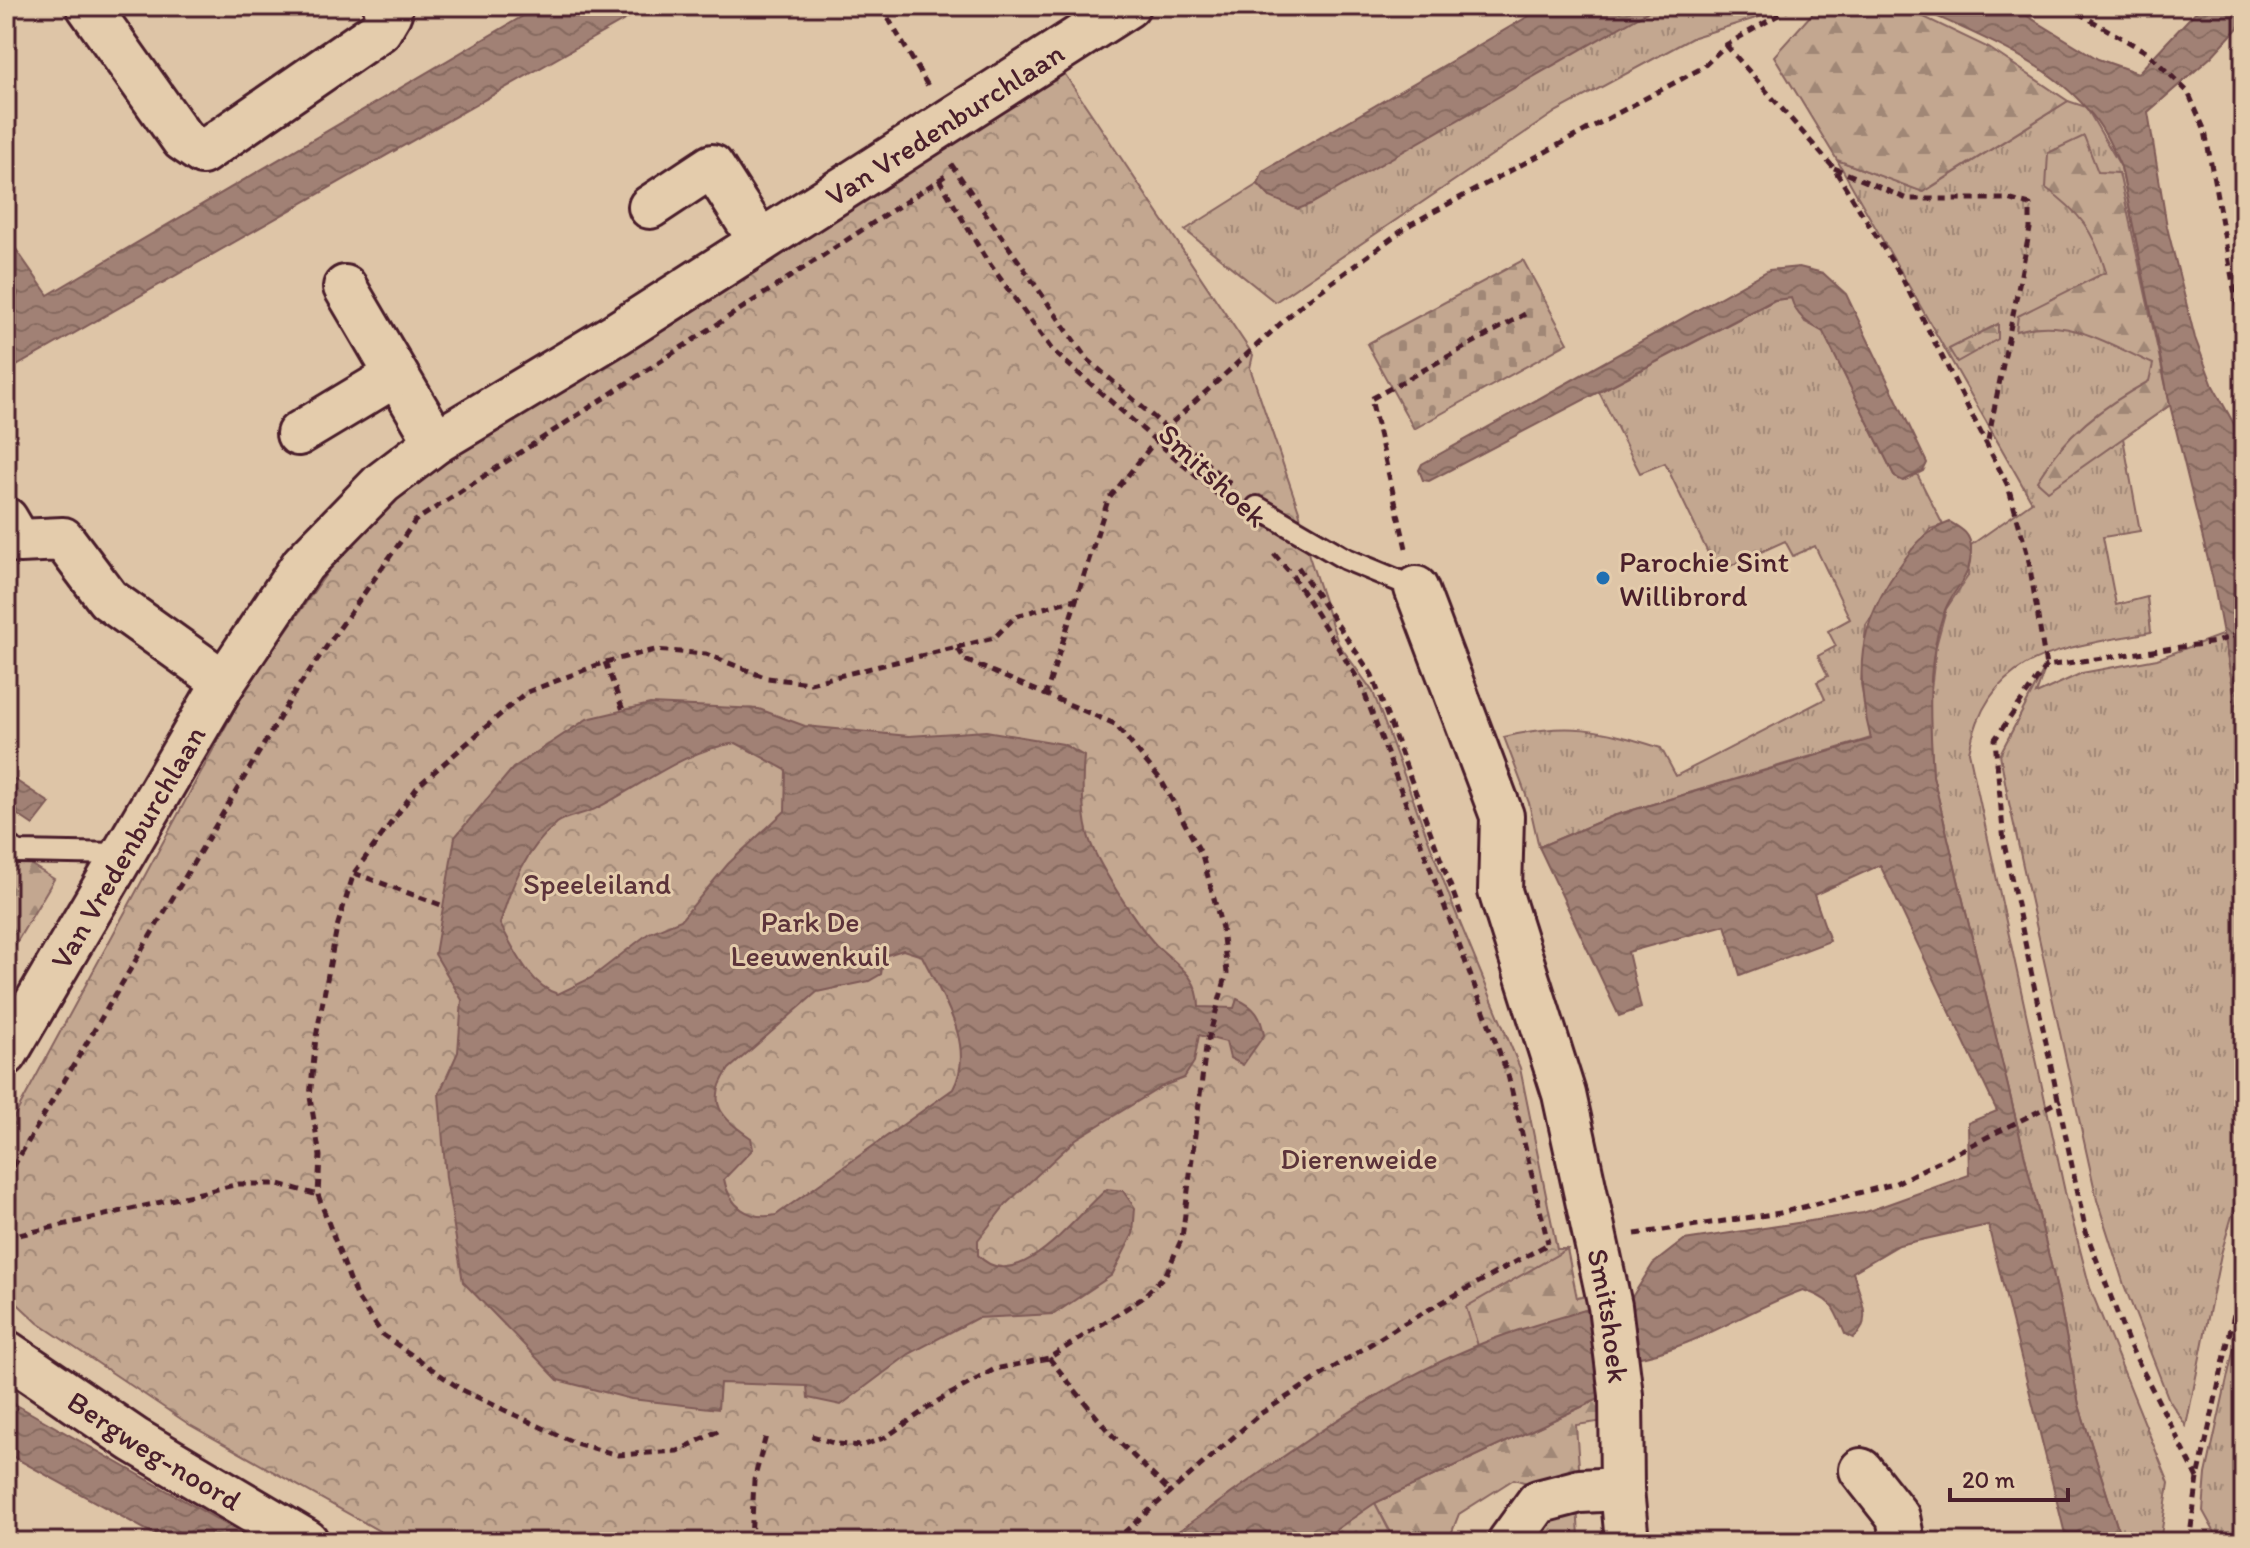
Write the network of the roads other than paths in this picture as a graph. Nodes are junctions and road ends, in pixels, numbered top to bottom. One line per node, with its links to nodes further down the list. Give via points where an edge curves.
1 (88, 6): 2 (street, via 183,140 202,153 380,30 390,13)
2 (385, 6)
3 (1128, 6): 5 (street, Van Vredenburchlaan)
4 (650, 207): 5 (street, via 712,166)
5 (760, 241): 9 (street, Van Vredenburchlaan)
6 (345, 287): 7 (street)
7 (396, 375): 8 (street); 9 (street)
8 (298, 434)
9 (436, 442): 13 (street, Van Vredenburchlaan, via 382,483 303,564)
10 (1257, 507): 12 (lane, via 1346,559)
11 (6, 519): 13 (street, via 19,541 63,539 108,599)
12 (1416, 588): 19 (street, Smitshoek, via 1502,816 1500,891 1564,1094 1610,1306 1621,1395)
13 (224, 682): 15 (street, Van Vredenburchlaan)
14 (6, 845): 15 (lane, via 18,852)
15 (121, 854): 16 (street, Van Vredenburchlaan)
16 (6, 1054)
17 (6, 1353): 20 (street, Bergweg-noord, via 134,1440)
18 (1861, 1470): 23 (street, via 1898,1517)
19 (1622, 1489): 21 (street, via 1580,1491 1538,1502); 22 (street, Smitshoek)
20 (306, 1542)
21 (1509, 1542)
22 (1627, 1542)
23 (1903, 1542)

